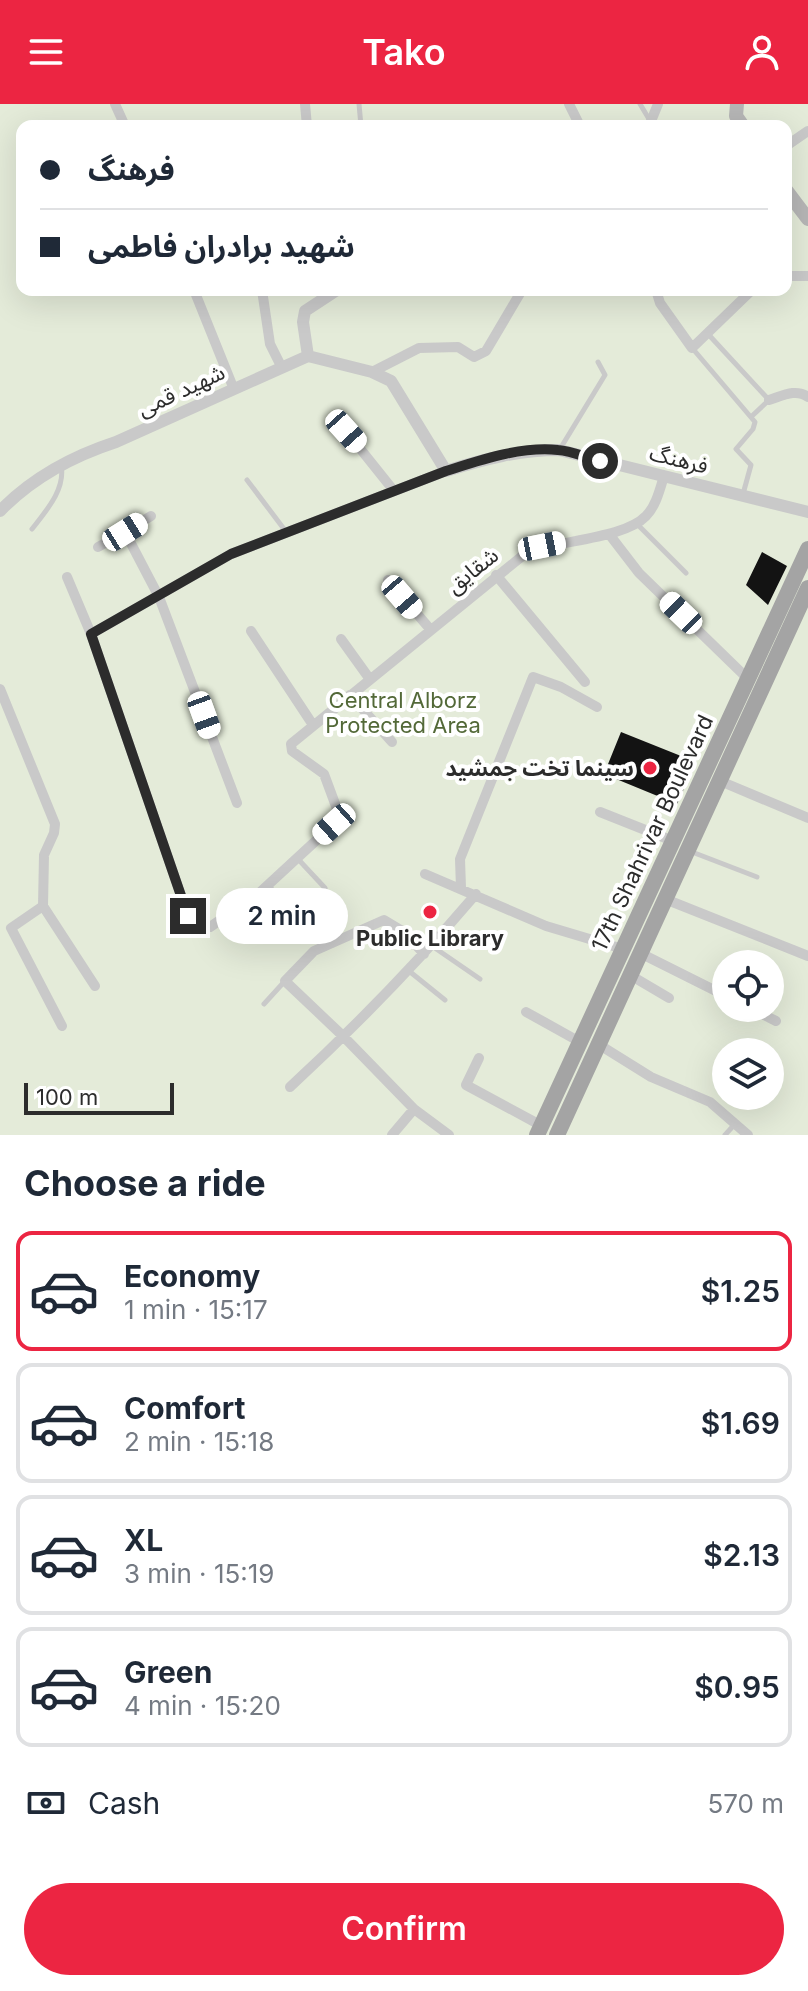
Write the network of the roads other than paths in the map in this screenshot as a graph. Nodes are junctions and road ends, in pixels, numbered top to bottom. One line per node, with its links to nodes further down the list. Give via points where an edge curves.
1 (792, 198): 2 (main road)
2 (808, 219)
3 (196, 296): 15 (street)
4 (263, 296): 13 (street, via 270,344)
5 (328, 296): 11 (street, via 305,311)
6 (518, 296): 14 (street, via 486,351 474,357 458,347 419,348)
7 (658, 296): 10 (street)
8 (746, 296): 9 (street)
9 (708, 333): 10 (street); 17 (lane)
10 (692, 348): 18 (lane)
11 (308, 356): 13 (street, شهید قمی); 14 (street)
12 (598, 362): 20 (lane, via 605,375)
13 (281, 366): 15 (street, شهید قمی)
14 (372, 372): 22 (street, via 391,381)
15 (233, 387): 21 (street, شهید قمی)
16 (808, 397): 17 (street, via 790,393)
17 (769, 400): 18 (lane)
18 (752, 416): 26 (lane, via 753,429 736,449 751,465)
19 (346, 431): 25 (street)
20 (559, 450): 22 (street, فرهنگ, via 530,450); 23 (street, فرهنگ)
21 (60, 464): 27 (street, شهید قمی); 31 (lane, via 63,475 52,503)
22 (446, 471): 25 (street)
23 (664, 476): 26 (street, فرهنگ); 30 (street, شقایق, via 656,501)
24 (247, 480): 33 (lane)
25 (394, 491): 33 (street)
26 (743, 495): 28 (street, فرهنگ)
27 (0, 511)
28 (808, 512)
29 (151, 516): 32 (street)
30 (635, 523): 34 (street, شقایق); 37 (lane)
31 (32, 529)
32 (125, 532): 35 (street); 42 (street)
33 (288, 534): 42 (street, via 231,554)
34 (609, 534): 38 (street, شقایق, via 542,546); 48 (street, via 639,573)
35 (98, 547)
36 (808, 549): 48 (main road, 17th Shahrivar Boulevard)
37 (686, 573)
38 (496, 575): 43 (street, شقایق); 49 (street)
39 (67, 577): 45 (street)
40 (388, 580): 43 (street)
41 (808, 588): 55 (main road, 17th Shahrivar Boulevard)
42 (159, 597): 45 (street); 56 (street)
43 (430, 629): 47 (street, شقایق)
44 (251, 631): 53 (street)
45 (91, 634): 69 (street)
46 (341, 639): 47 (street)
47 (369, 678): 51 (street, شقایق)
48 (748, 679): 59 (main road, 17th Shahrivar Boulevard)
49 (585, 682)
50 (0, 689): 68 (street, via 55,824 44,855)
51 (350, 695): 53 (street, شقایق); 54 (street)
52 (597, 707): 65 (street, via 533,677 460,859)
53 (313, 725): 60 (street, شقایق, via 291,744 292,751 324,774 337,809 334,824)
54 (392, 742)
55 (720, 781): 58 (street); 59 (main road, 17th Shahrivar Boulevard)
56 (237, 803)
57 (600, 812): 59 (street)
58 (808, 818)
59 (680, 846): 62 (lane); 67 (main road, 17th Shahrivar Boulevard); 73 (main road, 17th Shahrivar Boulevard)
60 (297, 858): 63 (street, شقایق); 64 (lane)
61 (425, 874): 65 (street)
62 (757, 877)
63 (268, 885): 70 (lane); 71 (street, شقایق)
64 (325, 888)
65 (461, 888): 66 (street)
66 (476, 894): 72 (street); 73 (street, via 546,926)
67 (665, 899): 74 (main road, 17th Shahrivar Boulevard); 76 (street)
68 (43, 906): 81 (street); 87 (street, via 11,928)
69 (188, 916)
70 (296, 916)
71 (210, 927)
72 (432, 946): 75 (street); 79 (lane)
73 (623, 949): 89 (main road, 17th Shahrivar Boulevard)
74 (640, 953): 78 (main road, 17th Shahrivar Boulevard); 82 (street)
75 (424, 954): 77 (street); 80 (street, via 384,920 314,951)
76 (808, 956)
77 (408, 971): 84 (lane); 88 (street)
78 (630, 975): 83 (street); 90 (main road, 17th Shahrivar Boulevard)
79 (480, 979)
80 (285, 981): 85 (lane); 88 (street)
81 (95, 986)
82 (712, 989)
83 (669, 998)
84 (445, 1000)
85 (264, 1004)
86 (526, 1012): 89 (street)
87 (62, 1026)
88 (344, 1037): 92 (street); 93 (street)
89 (580, 1042): 94 (main road, 17th Shahrivar Boulevard)
90 (598, 1044): 94 (main road, 17th Shahrivar Boulevard); 95 (street, via 651,1077 710,1102)
91 (479, 1058): 96 (street, via 466,1085)
92 (290, 1087)
93 (414, 1109): 97 (street); 98 (street)
94 (559, 1110): 96 (main road, 17th Shahrivar Boulevard); 99 (main road, 17th Shahrivar Boulevard)
95 (736, 1123): 100 (lane); 101 (street)
96 (540, 1130)
97 (392, 1135)
98 (449, 1135)
99 (557, 1135)
100 (725, 1135)
101 (748, 1135)

